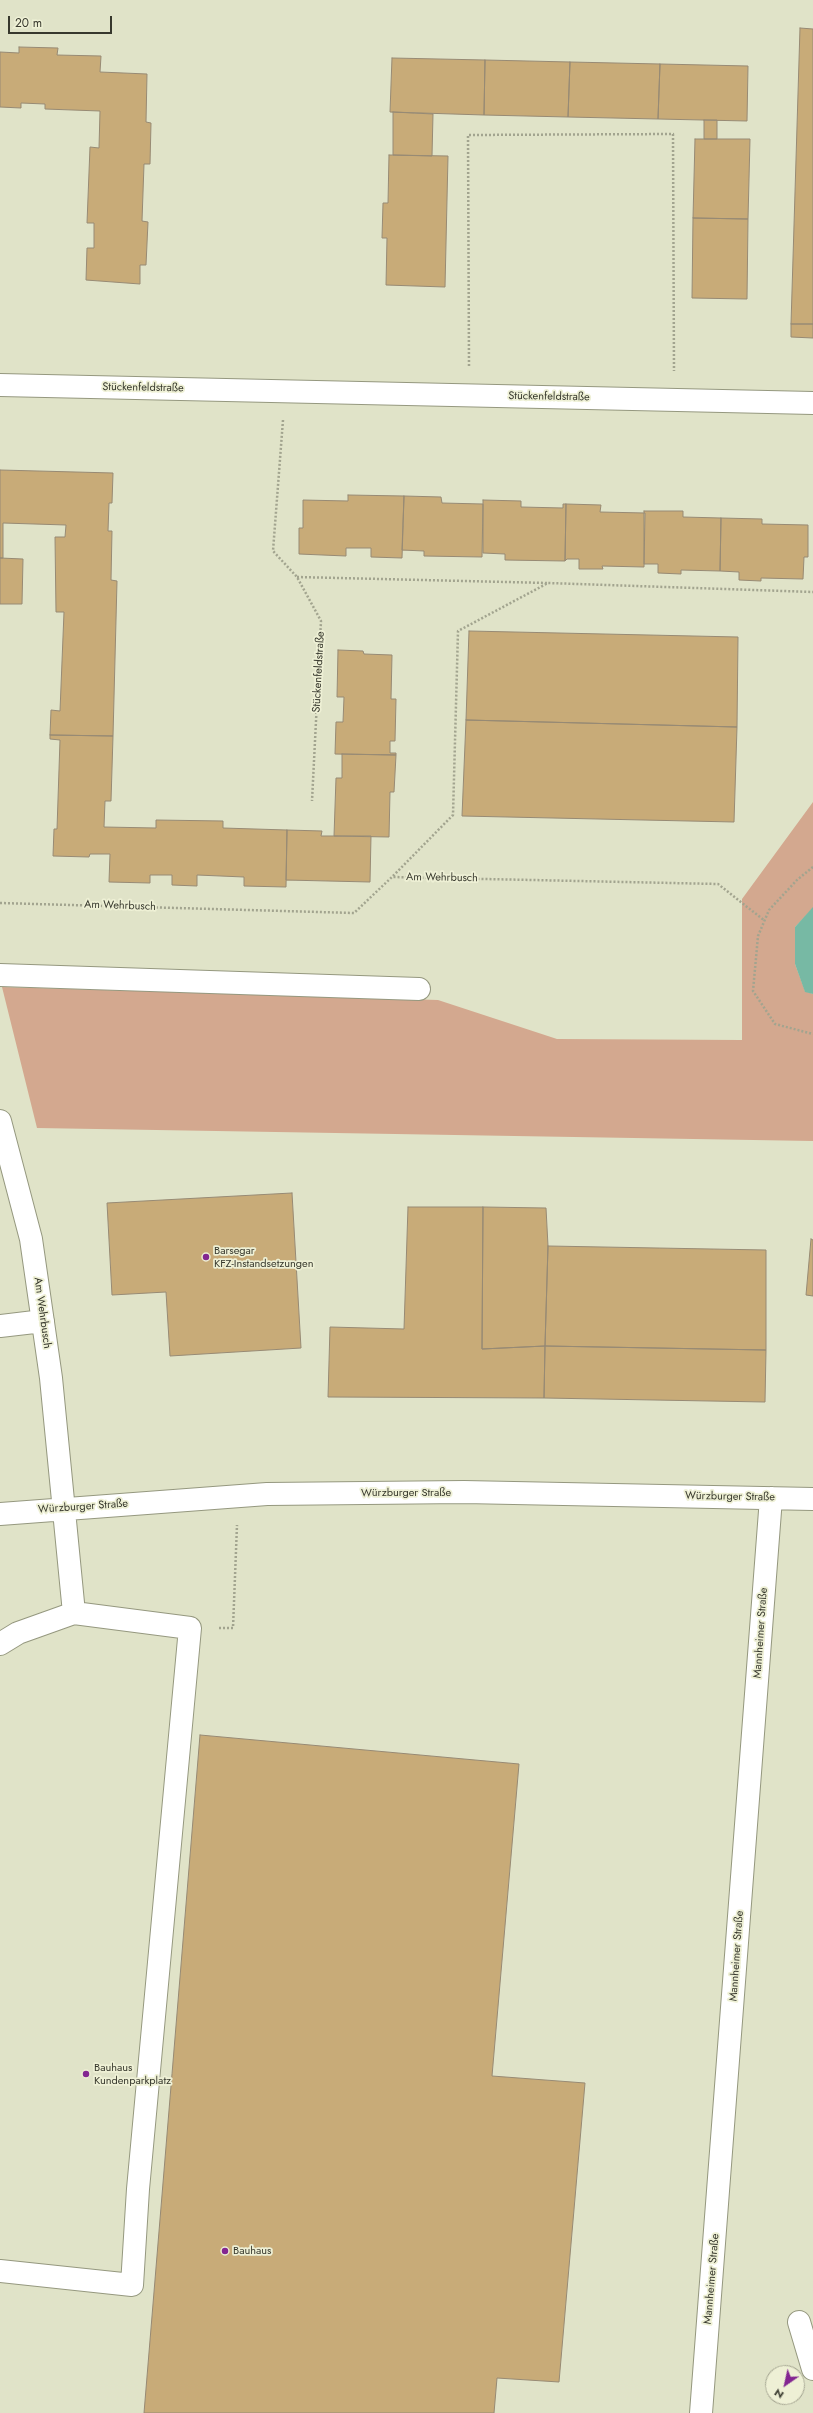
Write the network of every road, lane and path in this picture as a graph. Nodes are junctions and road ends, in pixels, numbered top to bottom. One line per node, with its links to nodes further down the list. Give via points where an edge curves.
1 (0, 385): 2 (street, Stückenfeldstraße)
2 (285, 391): 3 (street, Stückenfeldstraße); 6 (path, Stückenfeldstraße, via 273,551)
3 (469, 395): 4 (street, Stückenfeldstraße); 4 (path, via 468,135 673,134)
4 (674, 399): 5 (street, Stückenfeldstraße)
5 (813, 403)
6 (297, 577): 7 (path); 9 (path, Stückenfeldstraße, via 322,620)
7 (548, 582): 8 (path); 11 (path, via 458,631 453,816)
8 (813, 592)
9 (312, 801)
10 (813, 867): 13 (path, via 769,910)
11 (392, 877): 12 (path, Am Wehrbusch, via 354,913); 13 (path, Am Wehrbusch, via 718,884)
12 (0, 903)
13 (764, 921): 16 (path, via 758,936 753,991 776,1024)
14 (0, 975): 15 (street)
15 (419, 989)
16 (813, 1034)
17 (0, 1121): 18 (street, Am Wehrbusch)
18 (4, 1155): 19 (street, Am Wehrbusch, via 31,1239)
19 (43, 1321): 20 (street); 24 (street, Am Wehrbusch)
20 (0, 1326)
21 (239, 1496): 22 (street, Würzburger Straße, via 464,1492); 24 (street, Würzburger Straße); 27 (path, via 233,1628)
22 (771, 1498): 23 (street, Würzburger Straße); 32 (street, Mannheimer Straße)
23 (813, 1499)
24 (65, 1508): 25 (street, Würzburger Straße); 26 (street, Am Wehrbusch)
25 (0, 1514)
26 (74, 1613): 27 (street); 28 (street, via 18,1633)
27 (190, 1628): 29 (street, via 138,2189 132,2285)
28 (0, 1644)
29 (0, 2271)
30 (798, 2322): 31 (street)
31 (813, 2369)
32 (701, 2413)

